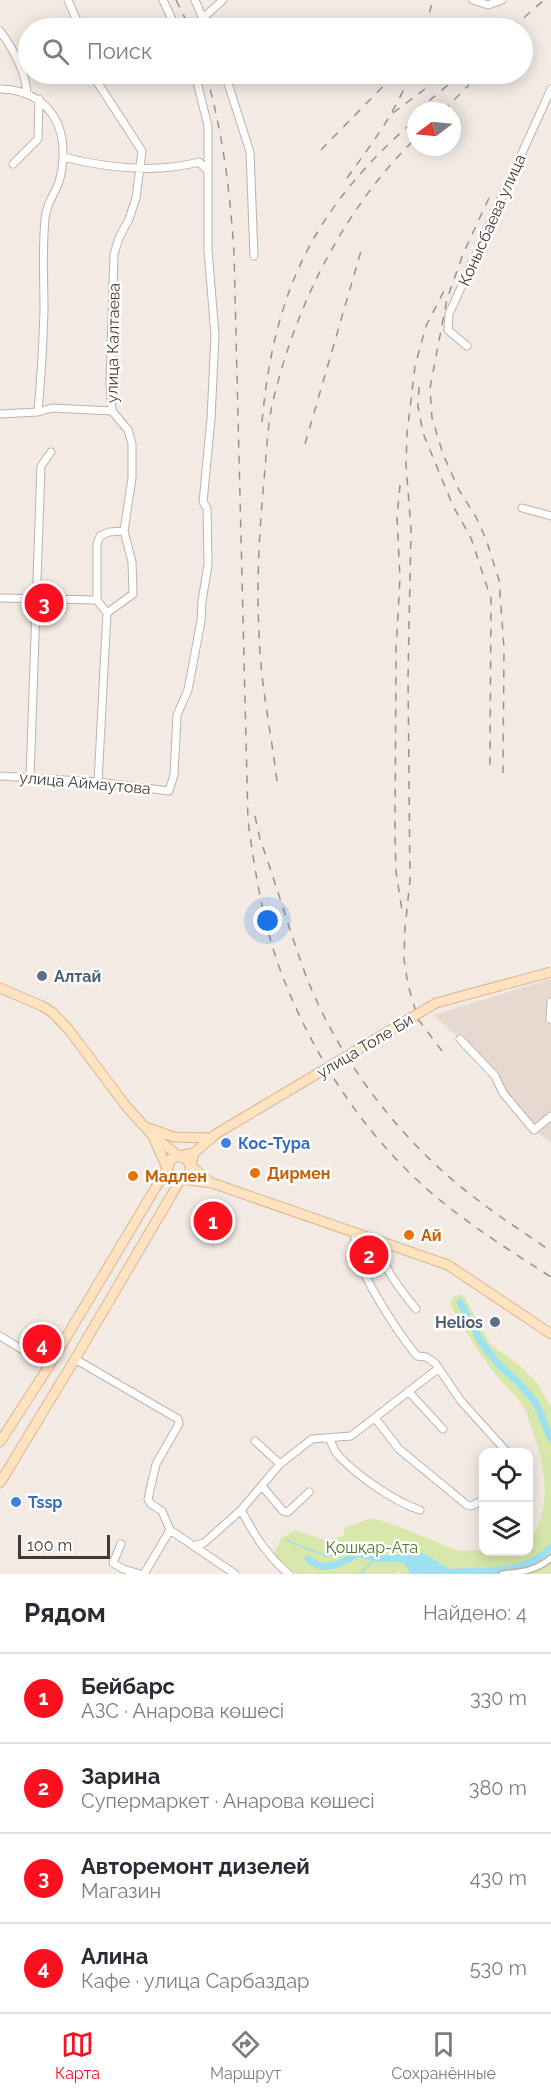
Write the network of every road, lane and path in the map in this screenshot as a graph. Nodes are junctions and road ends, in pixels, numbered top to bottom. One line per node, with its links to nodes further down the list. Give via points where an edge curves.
1 (68, 0): 7 (street)
2 (163, 0): 8 (street)
3 (195, 0): 9 (street)
4 (223, 0): 9 (street)
5 (473, 0): 6 (street, via 488,5)
6 (502, 0)
7 (76, 18)
8 (171, 18)
9 (203, 18)
10 (0, 31): 11 (street)
11 (18, 61)
12 (27, 84): 18 (street)
13 (99, 84): 22 (street, улица Калтаева, via 142,151)
14 (198, 84): 23 (street, via 208,126)
15 (228, 84): 24 (street, via 250,152)
16 (0, 89): 18 (street)
17 (551, 89): 25 (street, Конысбаева улица, via 449,314 448,330)
18 (27, 94): 19 (street)
19 (39, 99): 20 (street, via 53,114 61,135); 21 (street, via 38,139)
20 (63, 157): 22 (street); 27 (street, via 57,187 45,216 43,358)
21 (14, 164)
22 (140, 169): 23 (street, via 199,162); 26 (street, улица Калтаева, via 136,198 114,254)
23 (208, 171): 39 (street, улица Аймаутова, via 208,250 215,335 203,502 207,508 208,565 188,690 177,715 174,775 169,791)
24 (254, 256)
25 (467, 346)
26 (112, 411): 27 (street, via 52,408); 32 (street, улица Калтаева, via 128,430 132,444 132,478)
27 (38, 412): 28 (street)
28 (0, 414)
29 (51, 452): 34 (street, via 41,466)
30 (522, 508): 31 (street)
31 (551, 516)
32 (124, 531): 35 (street, via 100,536); 36 (street, via 132,562 133,594)
33 (0, 598): 34 (street)
34 (37, 598): 35 (street); 38 (street)
35 (97, 600): 36 (street)
36 (106, 613): 39 (street)
37 (0, 776): 38 (street, улица Аймаутова)
38 (30, 778): 39 (street, улица Аймаутова)
39 (98, 782)
40 (551, 972): 48 (main road, улица Толе Би, bridge, via 435,1003)
41 (0, 988): 46 (main road, via 55,1015)
42 (551, 1002): 43 (street)
43 (550, 1019)
44 (460, 1039): 45 (street, via 495,1076 503,1094 534,1131)
45 (551, 1116)
46 (146, 1128): 47 (main road); 48 (main road, via 174,1137)
47 (153, 1136): 50 (main road); 52 (main road)
48 (213, 1136): 49 (main road, улица Толе Би)
49 (194, 1153): 50 (main road); 51 (main road, улица Толе Би)
50 (179, 1156): 51 (main road); 52 (main road)
51 (190, 1166): 53 (main road, via 188,1175); 54 (main road)
52 (168, 1167): 53 (main road, via 170,1175); 61 (main road)
53 (181, 1179): 54 (main road); 60 (main road)
54 (212, 1183): 55 (main road)
55 (356, 1233): 56 (main road); 62 (street, via 356,1254 378,1299 417,1356 426,1357)
56 (375, 1240): 57 (street, via 393,1281); 58 (main road, via 448,1265)
57 (416, 1309)
58 (551, 1335)
59 (0, 1336): 61 (street)
60 (75, 1359): 63 (main road); 78 (street, via 178,1419 179,1424 156,1464 148,1495 151,1504 162,1511)
61 (49, 1366): 63 (main road); 69 (main road)
62 (439, 1368): 64 (street); 70 (street, via 461,1401)
63 (66, 1375): 72 (main road)
64 (408, 1391): 65 (street); 66 (street)
65 (375, 1418): 67 (street, via 351,1436); 75 (street, via 399,1449 467,1505)
66 (443, 1429)
67 (329, 1438): 71 (street, via 312,1439); 77 (street, via 337,1454 355,1470 404,1505)
68 (255, 1441): 71 (street)
69 (0, 1442)
70 (503, 1448)
71 (280, 1464): 73 (street)
72 (1, 1479)
73 (262, 1486): 74 (street, via 288,1512); 76 (street)
74 (309, 1492)
75 (479, 1502)
76 (241, 1510): 80 (street, via 204,1543); 84 (street, via 257,1539)
77 (420, 1510)
78 (170, 1530): 80 (street); 82 (street)
79 (121, 1544): 82 (street, via 113,1563)
80 (194, 1546): 83 (street)
81 (551, 1558): 85 (street, via 523,1573)
82 (142, 1574)
83 (235, 1574)
84 (289, 1574)
85 (502, 1574)

